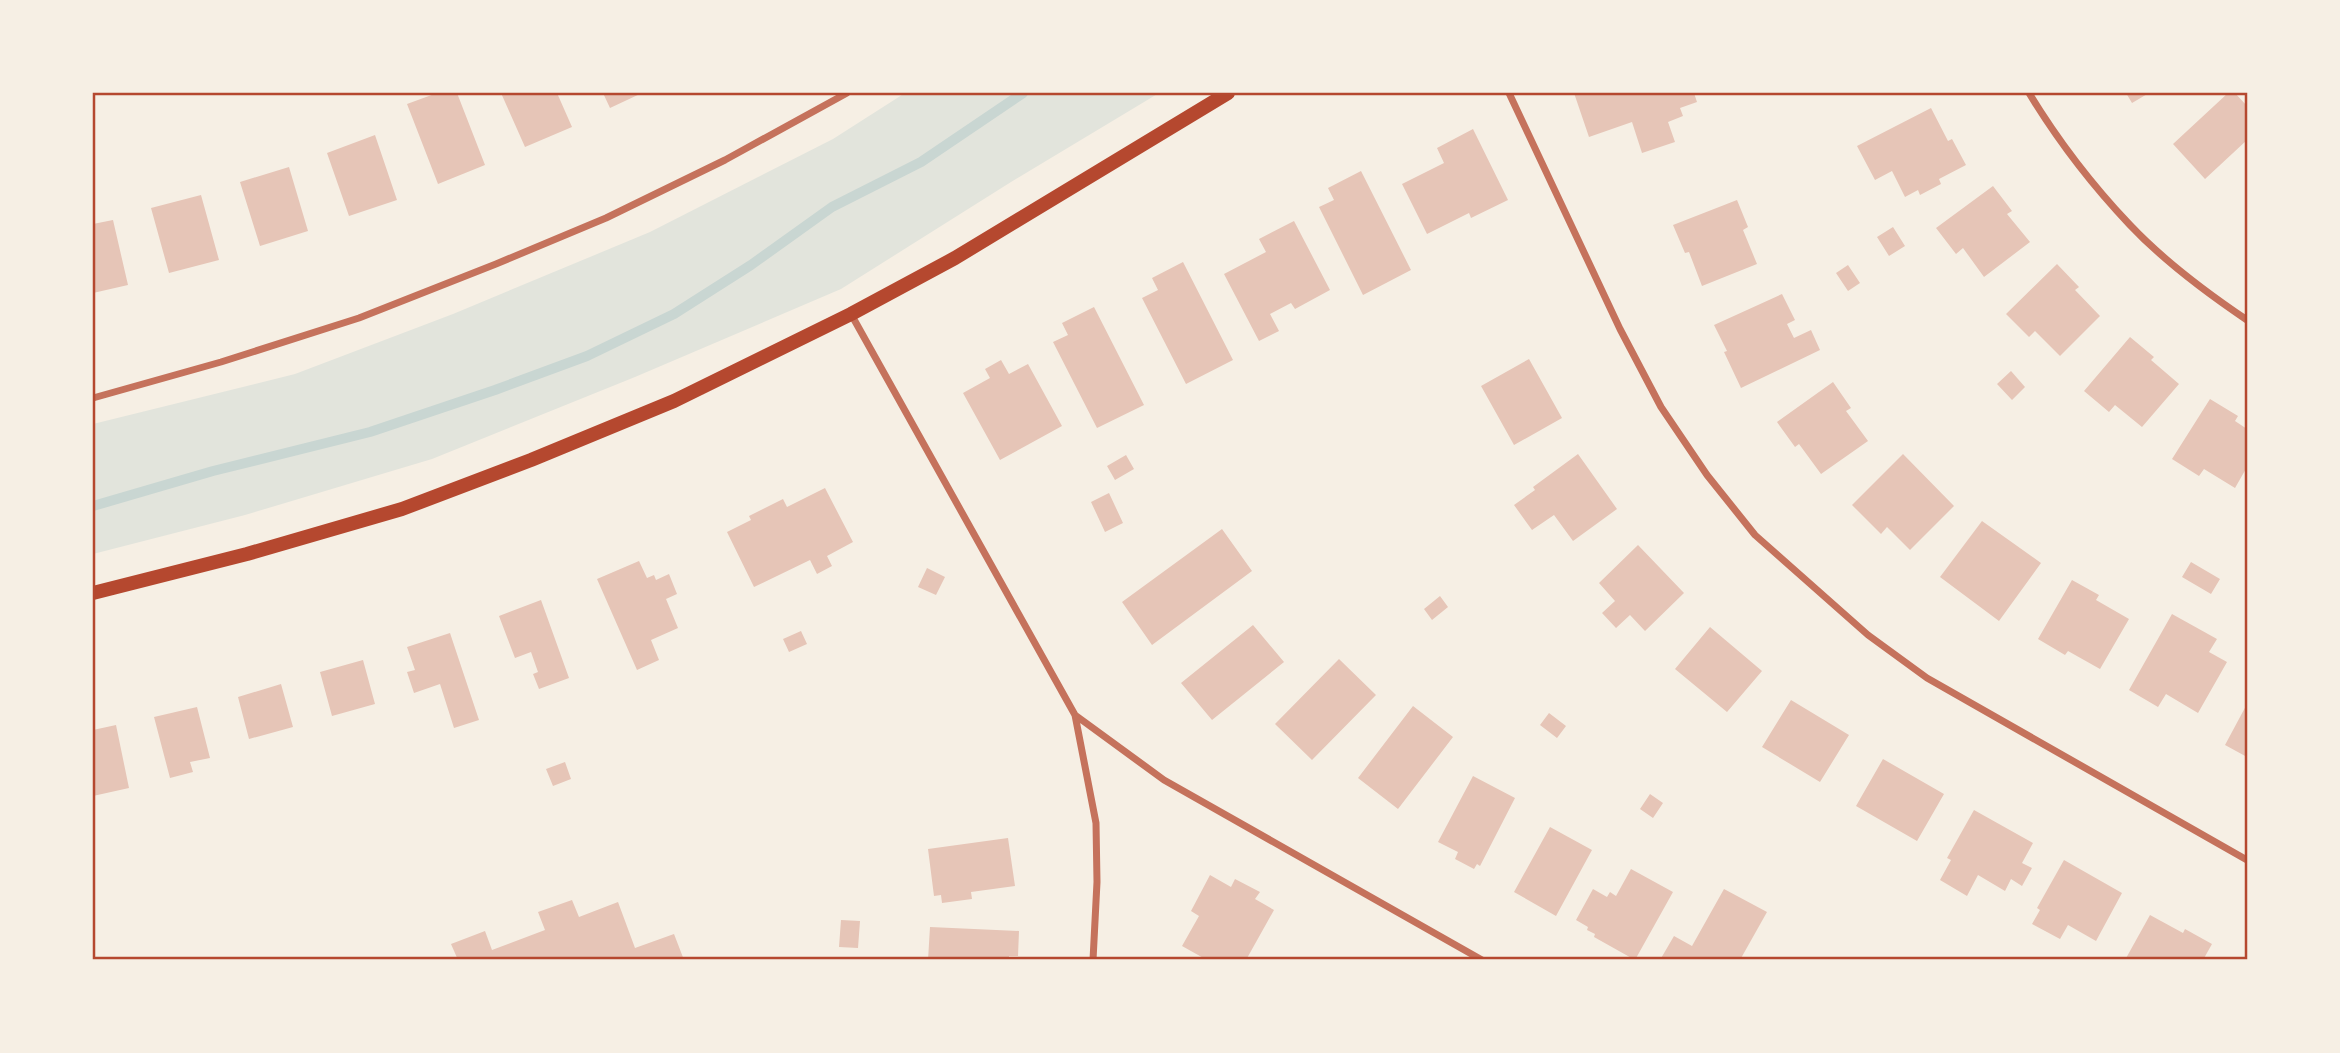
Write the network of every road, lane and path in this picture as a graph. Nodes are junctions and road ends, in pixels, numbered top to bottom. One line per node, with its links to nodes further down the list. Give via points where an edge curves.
1 (847, 93): 7 (street, via 606,218 496,264 359,318)
2 (1228, 93): 5 (main road, via 955,258)
3 (1509, 93): 10 (street, via 1661,407 1755,535 1868,635 1927,678)
4 (2029, 93): 6 (street, via 2131,226)
5 (851, 314): 8 (main road, via 674,401 402,509); 9 (street)
6 (2247, 320)
7 (93, 398)
8 (93, 593)
9 (1075, 715): 11 (street, via 1096,823); 12 (street, via 1164,780)
10 (2247, 860)
11 (1093, 960)
12 (1482, 960)

